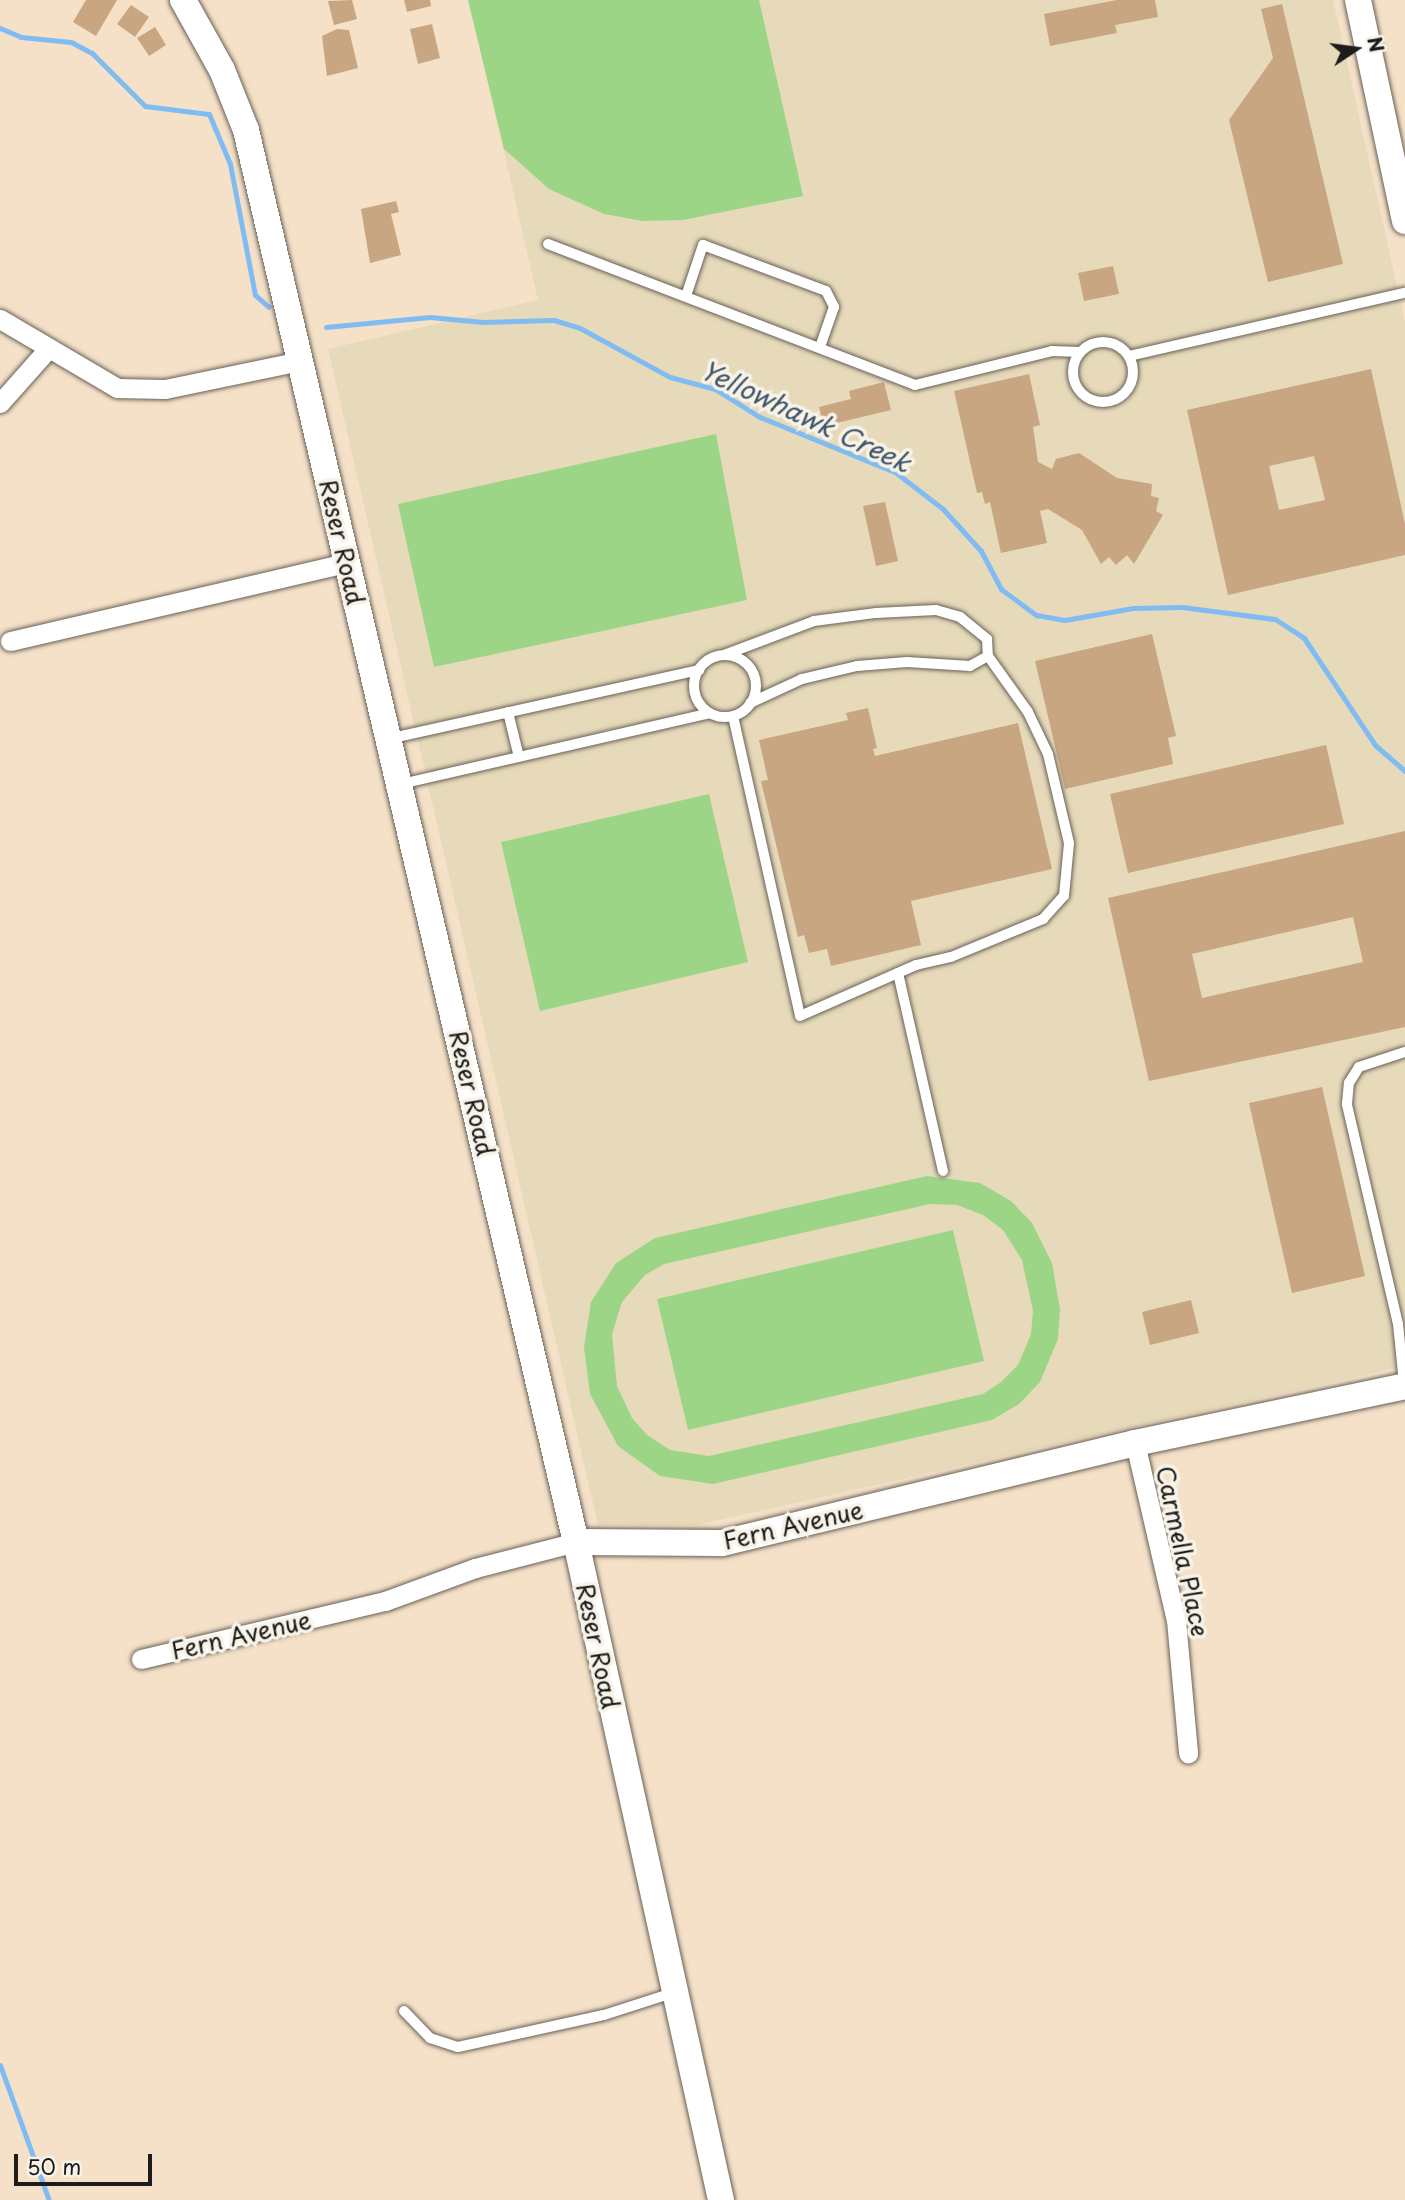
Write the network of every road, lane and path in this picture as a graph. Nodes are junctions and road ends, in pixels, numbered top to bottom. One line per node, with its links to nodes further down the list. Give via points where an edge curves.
1 (183, 0): 12 (main road, Reser Road, via 217,59 246,130)
2 (1358, 0): 3 (main road)
3 (1405, 221)
4 (548, 244): 6 (lane)
5 (1405, 293): 11 (lane)
6 (686, 296): 8 (lane); 8 (lane, via 703,245 814,287 830,294 834,303)
7 (0, 319): 9 (street)
8 (820, 347): 10 (lane, via 915,385 1052,351)
9 (48, 349): 12 (street, via 117,388 164,389); 13 (street)
10 (1080, 352): 11 (lane, via 1106,342); 11 (lane, via 1073,379 1083,395 1100,402 1118,398 1131,384)
11 (1129, 356)
12 (300, 361): 14 (main road, Reser Road)
13 (0, 403)
14 (346, 563): 15 (street); 23 (main road, Reser Road)
15 (10, 641)
16 (724, 655): 17 (lane, via 814,621 936,610 960,617 987,639); 18 (lane, via 708,660); 19 (lane, via 741,660 753,673 755,690)
17 (988, 656): 19 (lane, via 970,666 907,662 839,669 802,679); 26 (lane, via 1028,712 1048,754 1069,843 1068,884 1043,919 951,957)
18 (699, 670): 20 (lane); 21 (lane, via 694,691)
19 (750, 703): 22 (lane)
20 (508, 712): 23 (lane); 24 (lane)
21 (710, 713): 22 (lane); 24 (lane)
22 (733, 716): 26 (lane, via 800,1016)
23 (386, 740): 25 (main road, Reser Road)
24 (519, 757): 25 (lane)
25 (397, 785): 31 (main road, Reser Road, via 405,798)
26 (898, 973): 28 (lane)
27 (1405, 1052): 29 (lane, via 1359,1068 1349,1083 1347,1104 1398,1324)
28 (943, 1171)
29 (1404, 1386): 30 (main road, Fern Avenue)
30 (1135, 1443): 31 (main road, Fern Avenue, via 722,1543); 33 (street, Carmella Place, via 1176,1620)
31 (576, 1542): 32 (street, Fern Avenue, via 475,1568 385,1601); 34 (main road, Reser Road)
32 (141, 1659)
33 (1188, 1753)
34 (673, 1993): 35 (lane, via 604,2015 458,2047 430,2038); 36 (main road, Reser Road)
35 (404, 2011)
36 (721, 2200)

